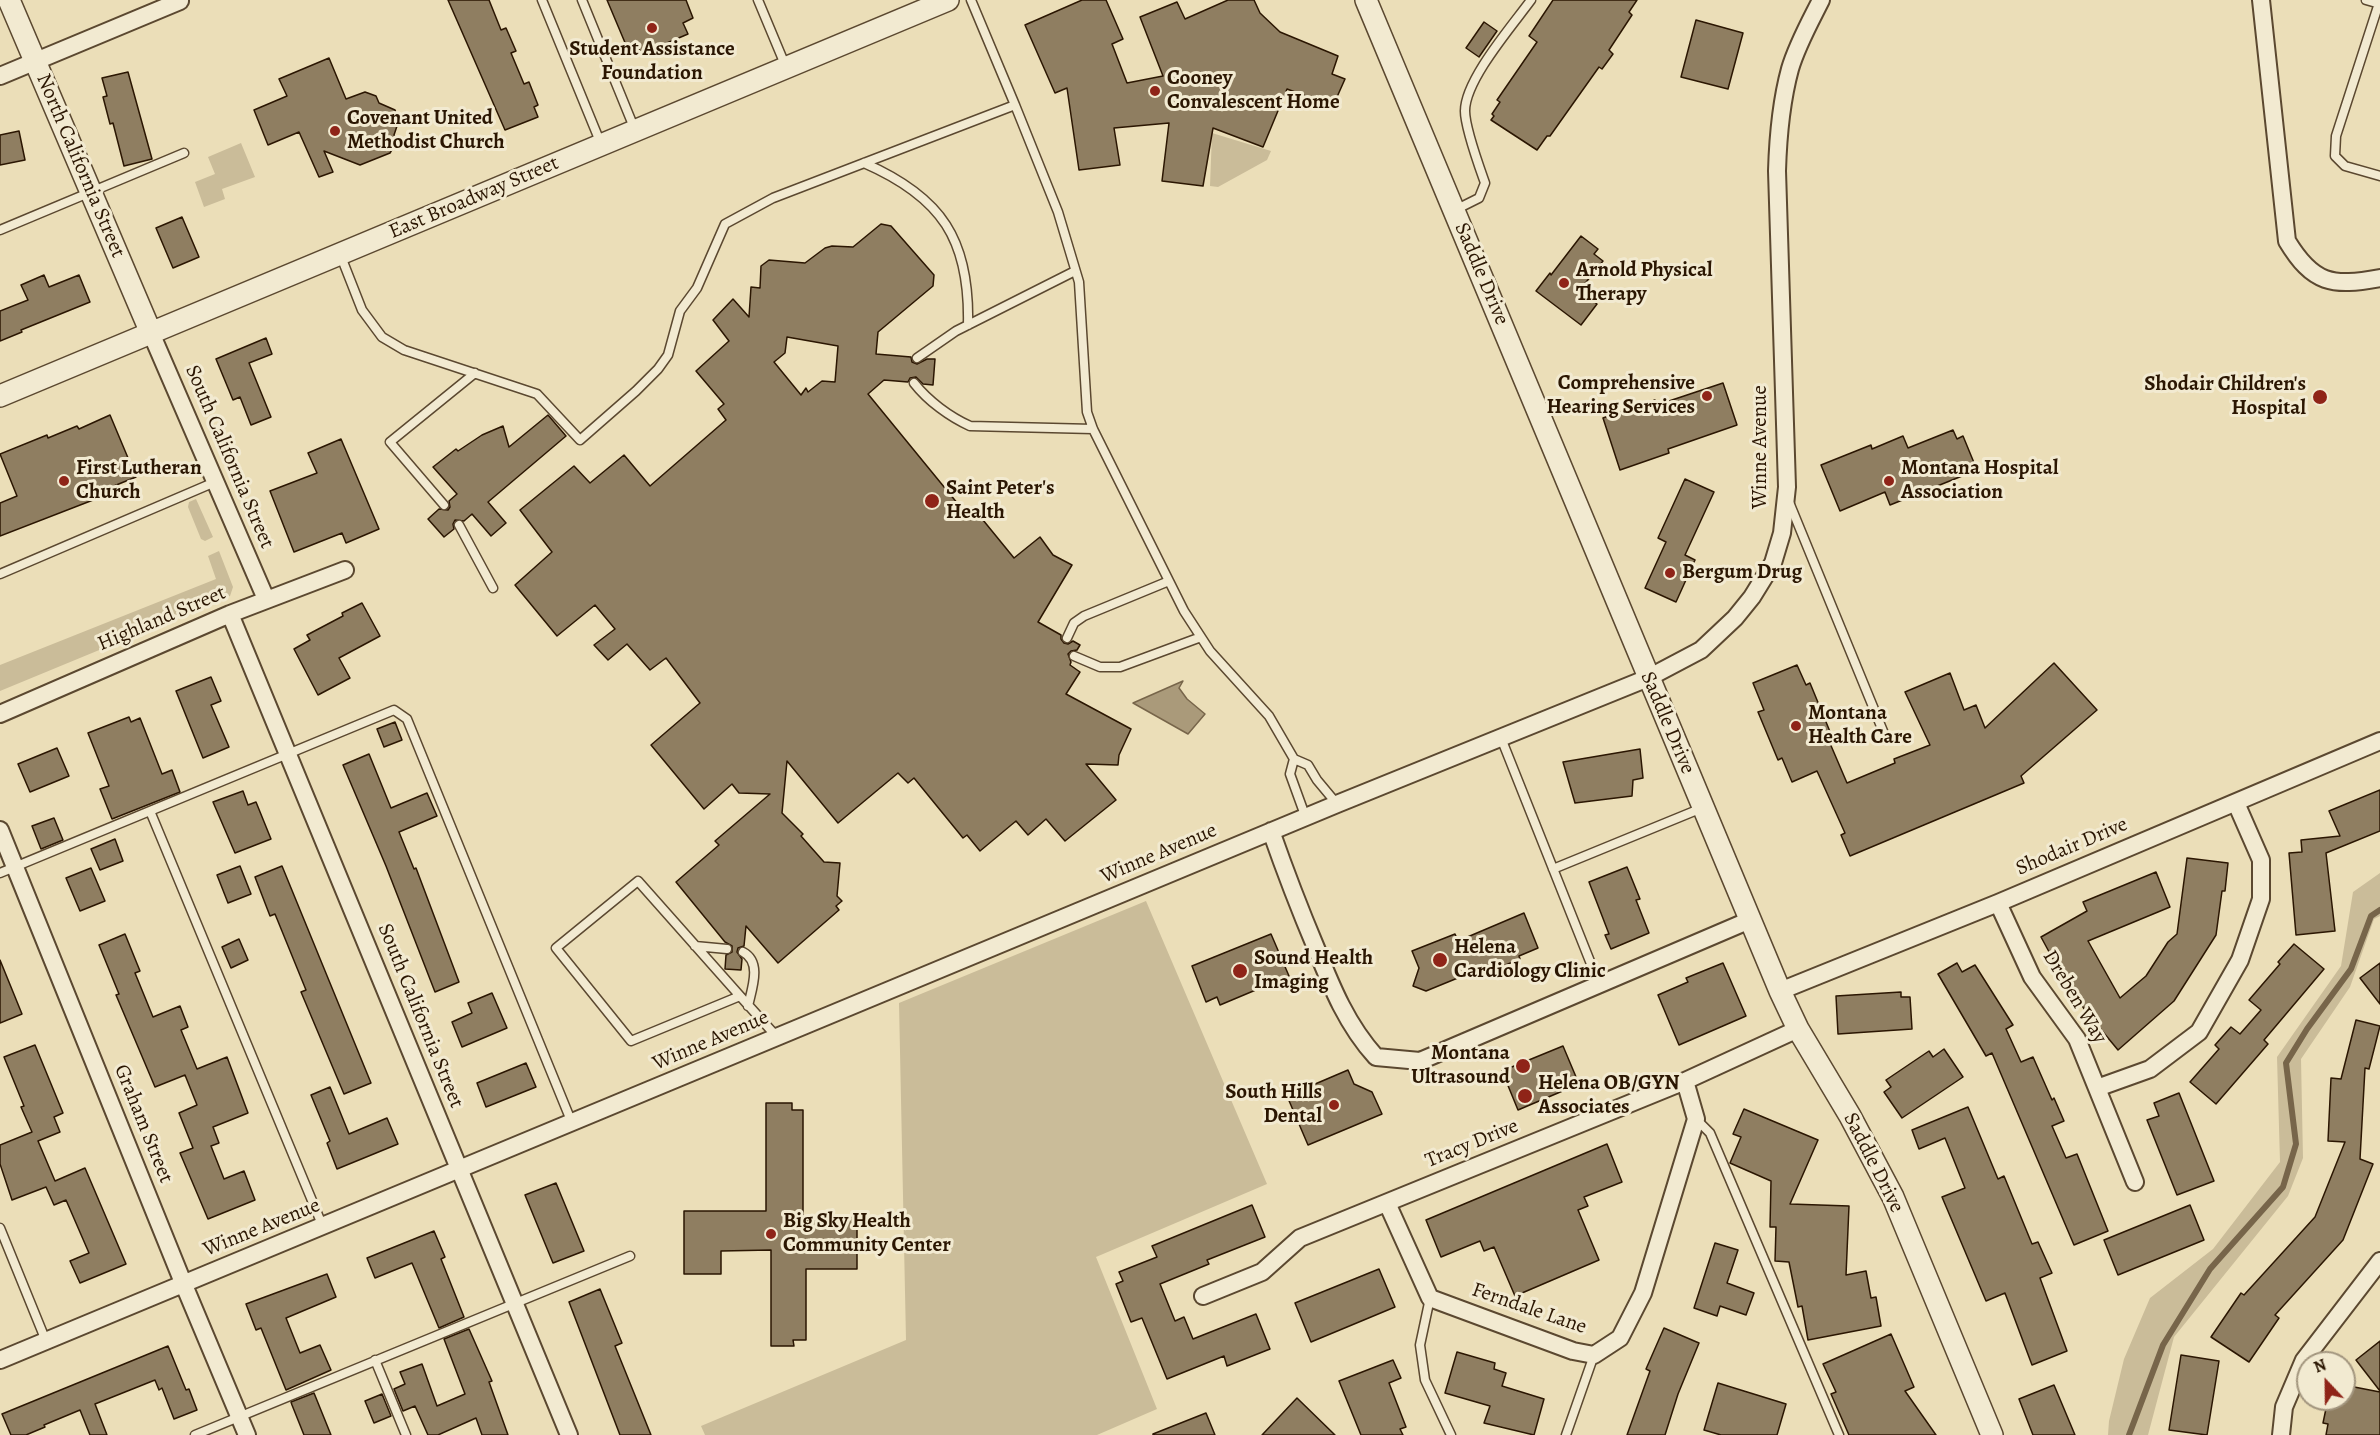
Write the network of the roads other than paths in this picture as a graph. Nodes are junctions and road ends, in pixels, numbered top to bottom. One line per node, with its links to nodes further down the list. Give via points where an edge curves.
1 (9, 0): 14 (street, North California Street)
2 (542, 0): 19 (lane)
3 (582, 0): 18 (lane)
4 (758, 0): 15 (lane)
5 (948, 0): 15 (street, East Broadway Street)
6 (971, 0): 17 (lane)
7 (1366, 0): 24 (street, Saddle Drive)
8 (1531, 0): 24 (lane, via 1472,84 1465,111 1485,183 1479,198)
9 (1821, 0): 37 (street, Winne Avenue, via 1791,67 1778,138)
10 (2261, 0): 28 (street, via 2287,241 2299,261 2322,279 2350,283)
11 (2366, 0): 13 (lane)
12 (180, 2): 14 (street)
13 (2380, 3): 22 (lane, via 2336,136 2335,156 2345,166)
14 (35, 61): 16 (street); 23 (street, North California Street)
15 (786, 68): 18 (street, East Broadway Street)
16 (0, 76)
17 (1015, 105): 21 (lane); 27 (lane, via 1058,212)
18 (635, 131): 19 (street, East Broadway Street)
19 (602, 145): 26 (street, East Broadway Street)
20 (184, 153): 23 (lane)
21 (864, 163): 29 (lane, via 890,174 941,215 967,279); 32 (lane, via 772,198 725,225 697,288 680,311 668,355 636,391 580,440 537,394)
22 (2380, 176)
23 (91, 192): 25 (lane); 30 (street, North California Street)
24 (1454, 211): 49 (street, Saddle Drive)
25 (0, 230)
26 (340, 254): 30 (street, East Broadway Street); 32 (lane, via 362,309 382,337 404,350)
27 (1075, 271): 29 (lane); 35 (lane, via 1082,317 1087,412)
28 (2380, 278)
29 (968, 325): 31 (lane)
30 (151, 333): 34 (street, East Broadway Street); 36 (street, South California Street)
31 (917, 358)
32 (475, 373): 38 (lane, via 390,442)
33 (914, 383): 35 (lane, via 929,400 970,426)
34 (0, 396)
35 (1093, 429): 42 (lane)
36 (215, 483): 41 (lane); 44 (street, South California Street)
37 (1786, 496): 49 (street, Winne Avenue, via 1782,533 1773,563 1752,597 1701,650); 51 (lane)
38 (444, 505)
39 (459, 525): 43 (lane)
40 (345, 570): 44 (street, Highland Street)
41 (0, 574)
42 (1169, 581): 46 (lane); 47 (lane, via 1084,616 1074,623)
43 (493, 588)
44 (266, 599): 45 (street, Highland Street)
45 (230, 614): 50 (street, Highland Street); 54 (street, South California Street)
46 (1201, 637): 48 (lane, via 1120,667 1100,667); 55 (lane, via 1269,716)
47 (1067, 638)
48 (1074, 656)
49 (1648, 678): 52 (street, Winne Avenue); 58 (street, Saddle Drive)
50 (0, 714)
51 (1885, 736)
52 (1501, 738): 57 (street, Winne Avenue); 63 (lane)
53 (2380, 741): 56 (street, Shodair Drive)
54 (287, 753): 59 (lane); 79 (lane, via 394,710 407,719); 80 (street, South California Street)
55 (1294, 759): 57 (lane, via 1308,765); 60 (lane, via 1290,774)
56 (2236, 803): 65 (street, Shodair Drive); 77 (street, via 2261,860 2262,899 2240,960 2199,1032 2150,1069)
57 (1337, 804): 60 (street, Winne Avenue)
58 (1703, 808): 63 (lane); 66 (street, Saddle Drive)
59 (150, 811): 64 (lane); 83 (lane)
60 (1306, 818): 62 (street, Winne Avenue)
61 (0, 830): 64 (street, Graham Street)
62 (1271, 831): 70 (street, via 1336,998 1358,1038 1376,1057 1420,1061); 75 (street, Winne Avenue)
63 (1552, 868): 70 (lane)
64 (7, 870): 87 (street, Graham Street)
65 (1998, 903): 71 (street, Shodair Drive); 77 (street, Dreben Way, via 2032,976 2077,1039)
66 (1750, 920): 70 (street); 71 (street, Saddle Drive)
67 (695, 946): 68 (lane); 72 (lane); 72 (lane, via 638,881 556,948 632,1041)
68 (727, 949)
69 (743, 952): 73 (lane, via 753,961)
70 (1599, 984)
71 (1780, 991): 74 (street, Saddle Drive)
72 (740, 996): 73 (lane)
73 (748, 1006): 75 (lane)
74 (1798, 1029): 76 (street, Tracy Drive); 103 (street, Saddle Drive, via 1893,1197)
75 (777, 1037): 79 (street, Winne Avenue)
76 (1684, 1081): 78 (street); 82 (street, Tracy Drive)
77 (2097, 1088): 81 (street, Dreben Way)
78 (1696, 1119): 92 (street, Ferndale Lane, via 1643,1293 1620,1338); 102 (lane, via 1710,1133)
79 (573, 1123): 80 (street, Winne Avenue)
80 (460, 1170): 83 (street, Winne Avenue); 90 (street, South California Street)
81 (2135, 1182)
82 (1388, 1203): 88 (street, Tracy Drive, via 1300,1238 1262,1272); 89 (street)
83 (323, 1227): 87 (street, Winne Avenue)
84 (0, 1228): 91 (lane)
85 (630, 1256): 90 (lane)
86 (2380, 1262): 104 (street, via 2304,1360 2284,1407)
87 (184, 1285): 91 (street, Winne Avenue); 95 (street, Graham Street)
88 (1203, 1296)
89 (1430, 1298): 92 (street, Ferndale Lane, via 1573,1351); 100 (lane, via 1420,1345 1425,1380)
90 (515, 1303): 94 (lane); 99 (street, South California Street)
91 (46, 1341): 93 (street, Winne Avenue)
92 (1594, 1355): 101 (lane)
93 (0, 1360)
94 (375, 1360): 95 (lane); 98 (lane)
95 (239, 1417): 96 (lane); 97 (street, Graham Street)
96 (195, 1435)
97 (247, 1435)
98 (406, 1435)
99 (569, 1435)
100 (1451, 1435)
101 (1566, 1435)
102 (1839, 1435)
103 (1992, 1435)
104 (2281, 1435)

